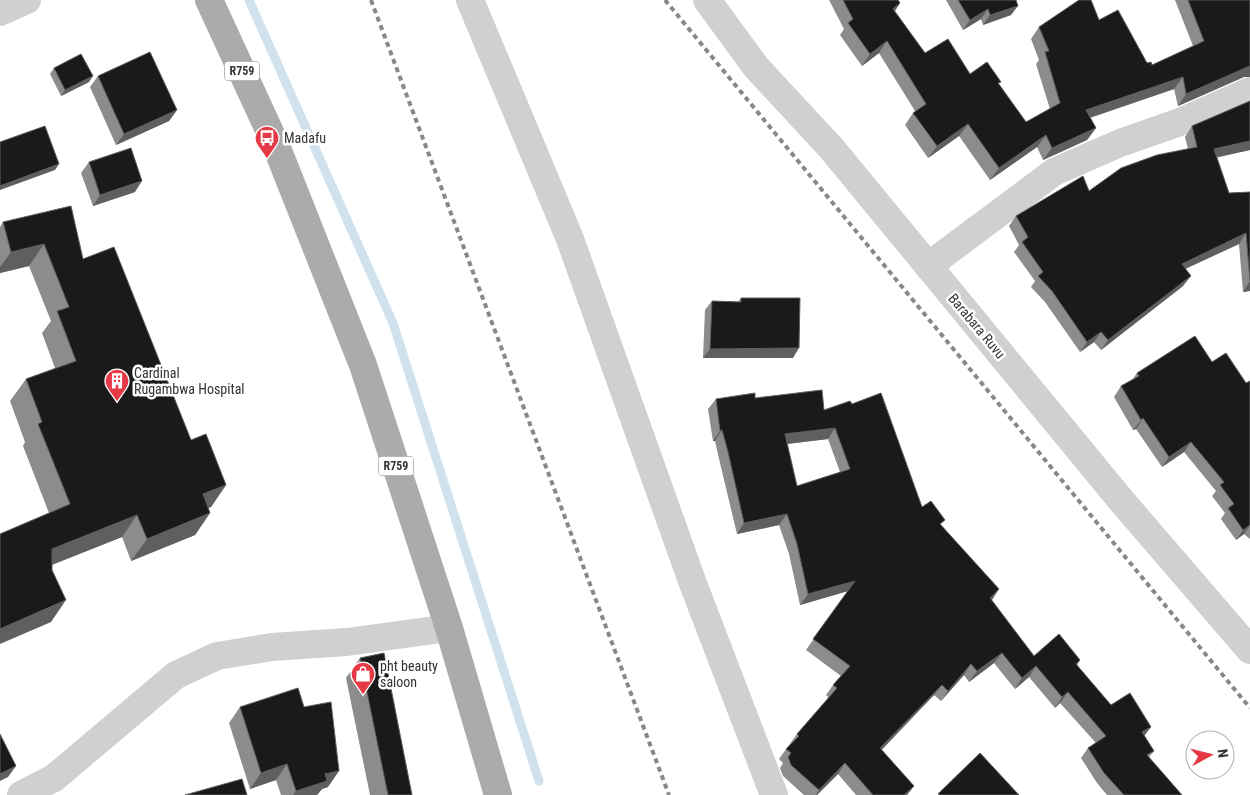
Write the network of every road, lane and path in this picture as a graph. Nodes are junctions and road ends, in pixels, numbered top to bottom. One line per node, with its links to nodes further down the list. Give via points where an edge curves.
1 (27, 0): 5 (street)
2 (208, 0): 8 (main road, R759, via 275,143 363,365)
3 (470, 0): 12 (street, via 570,239 692,581)
4 (707, 0): 7 (street, Barabara Ruvu, via 756,67 832,149)
5 (0, 12)
6 (1250, 91): 7 (street, via 1054,172)
7 (928, 266): 9 (street, Barabara Ruvu, via 1120,499)
8 (449, 628): 10 (street, via 217,656 176,675 54,778); 11 (main road, R759)
9 (1250, 650)
10 (21, 795)
11 (498, 795)
12 (774, 795)

